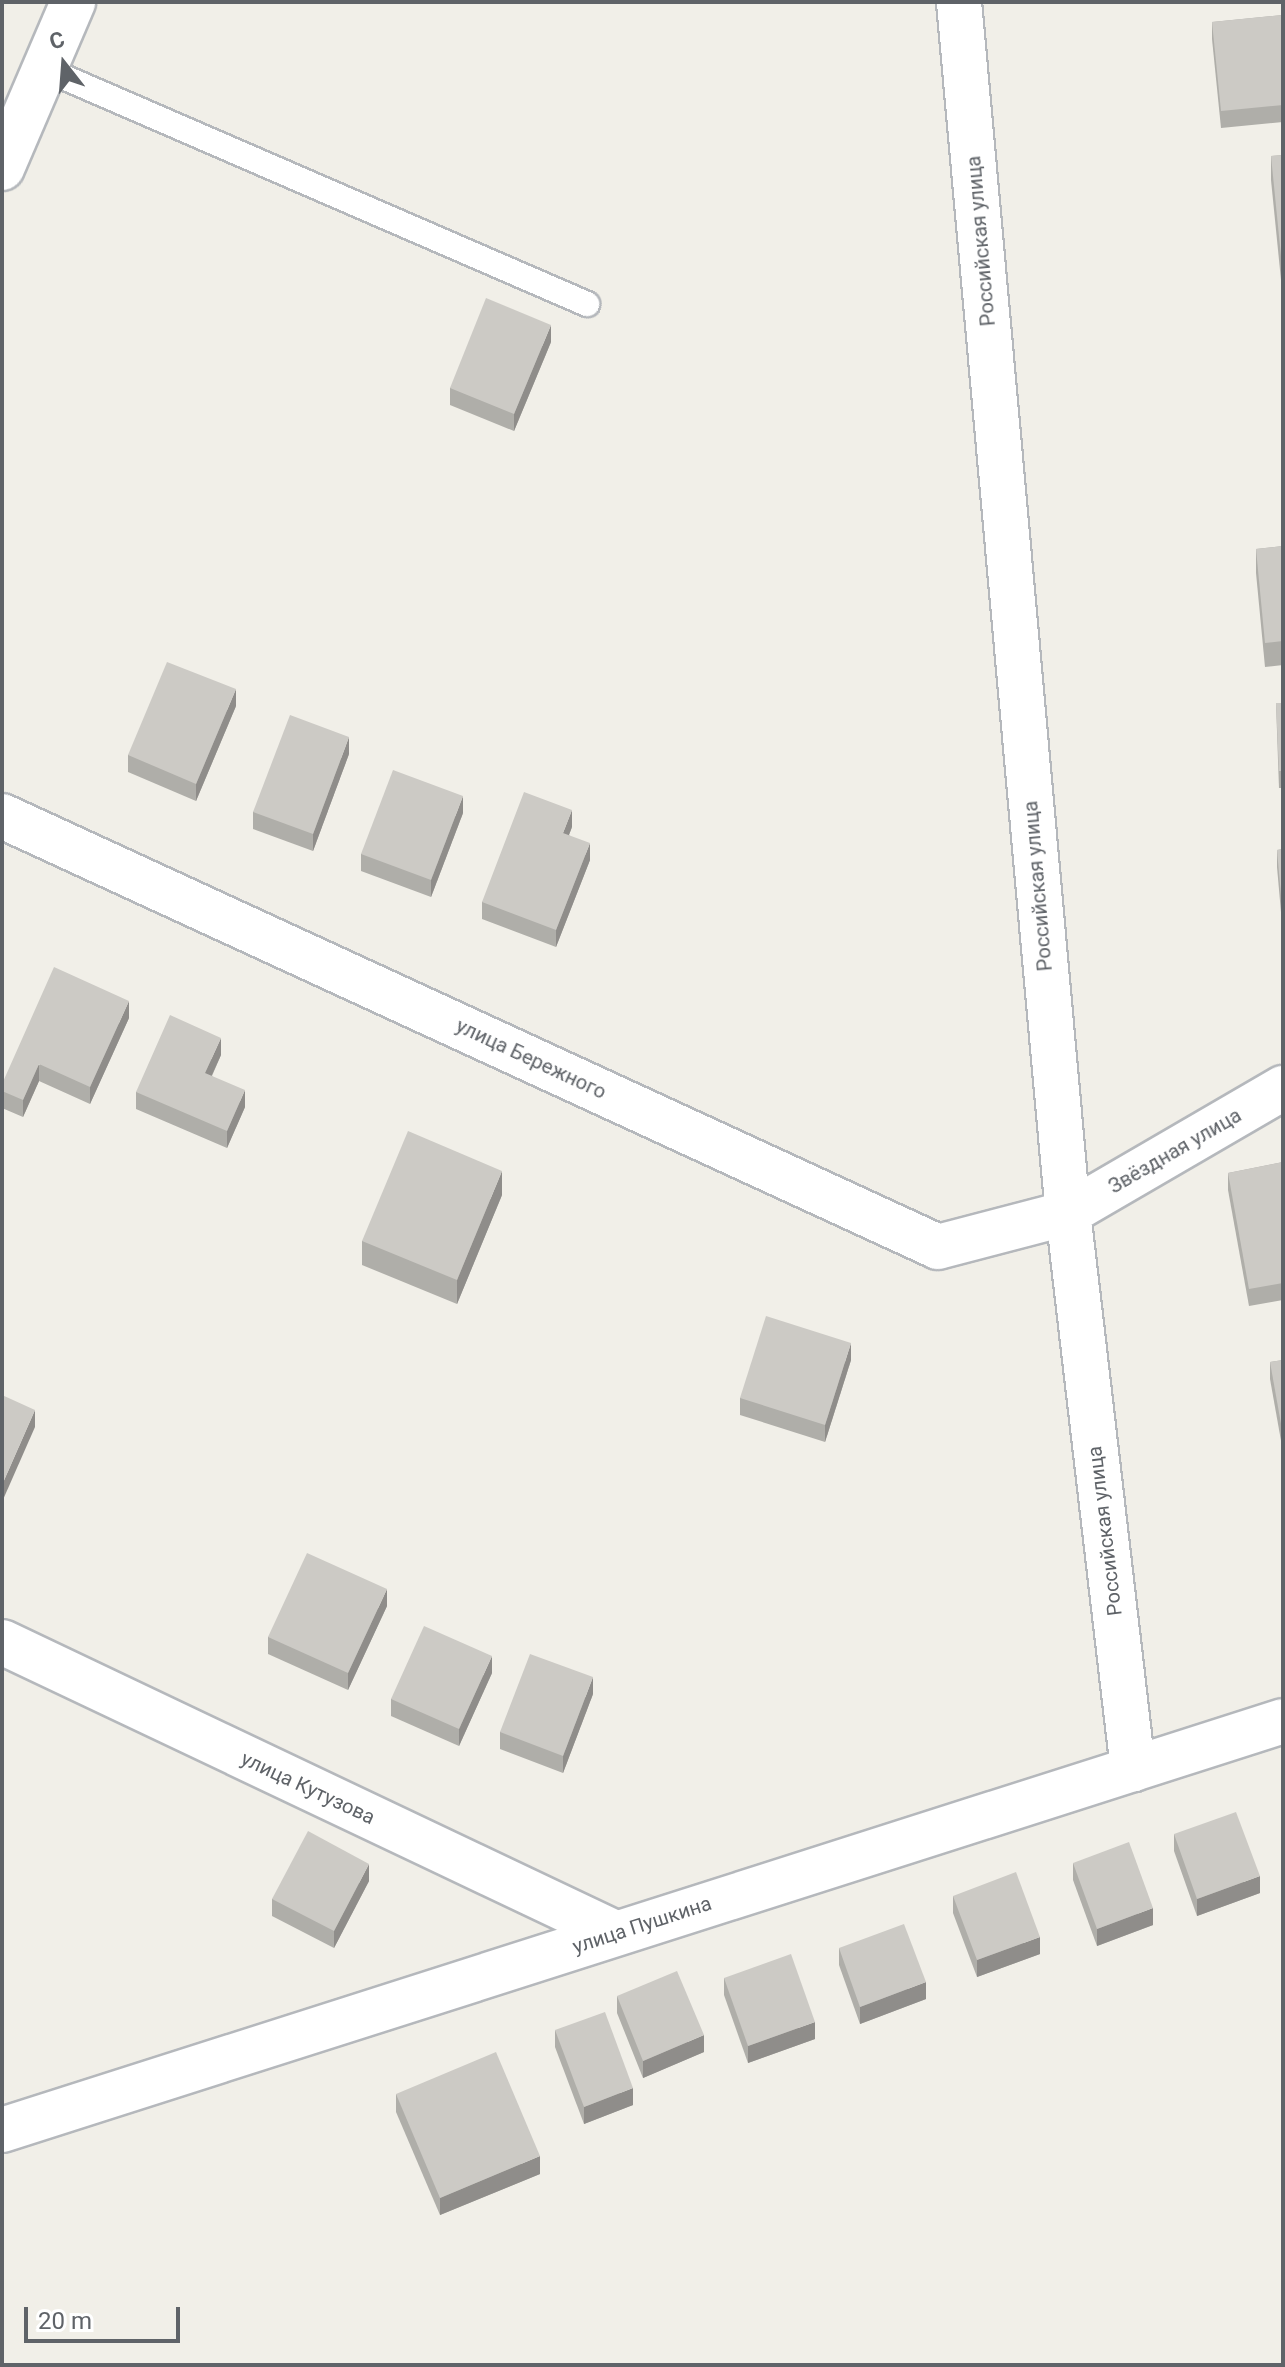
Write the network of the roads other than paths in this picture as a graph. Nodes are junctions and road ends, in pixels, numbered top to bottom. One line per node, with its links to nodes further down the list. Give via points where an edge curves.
1 (73, 2): 3 (street)
2 (959, 2): 8 (street, Российская улица)
3 (45, 69): 4 (street); 5 (lane)
4 (2, 168)
5 (587, 304)
6 (2, 816): 8 (street, улица Бережного, via 938,1247)
7 (1283, 1088): 8 (street, Звёздная улица)
8 (1068, 1213): 11 (street, Российская улица)
9 (2, 1642): 12 (street, улица Кутузова)
10 (1283, 1721): 11 (street, улица Пушкина)
11 (1133, 1769): 12 (street, улица Пушкина)
12 (615, 1933): 13 (street, улица Пушкина)
13 (2, 2130)

